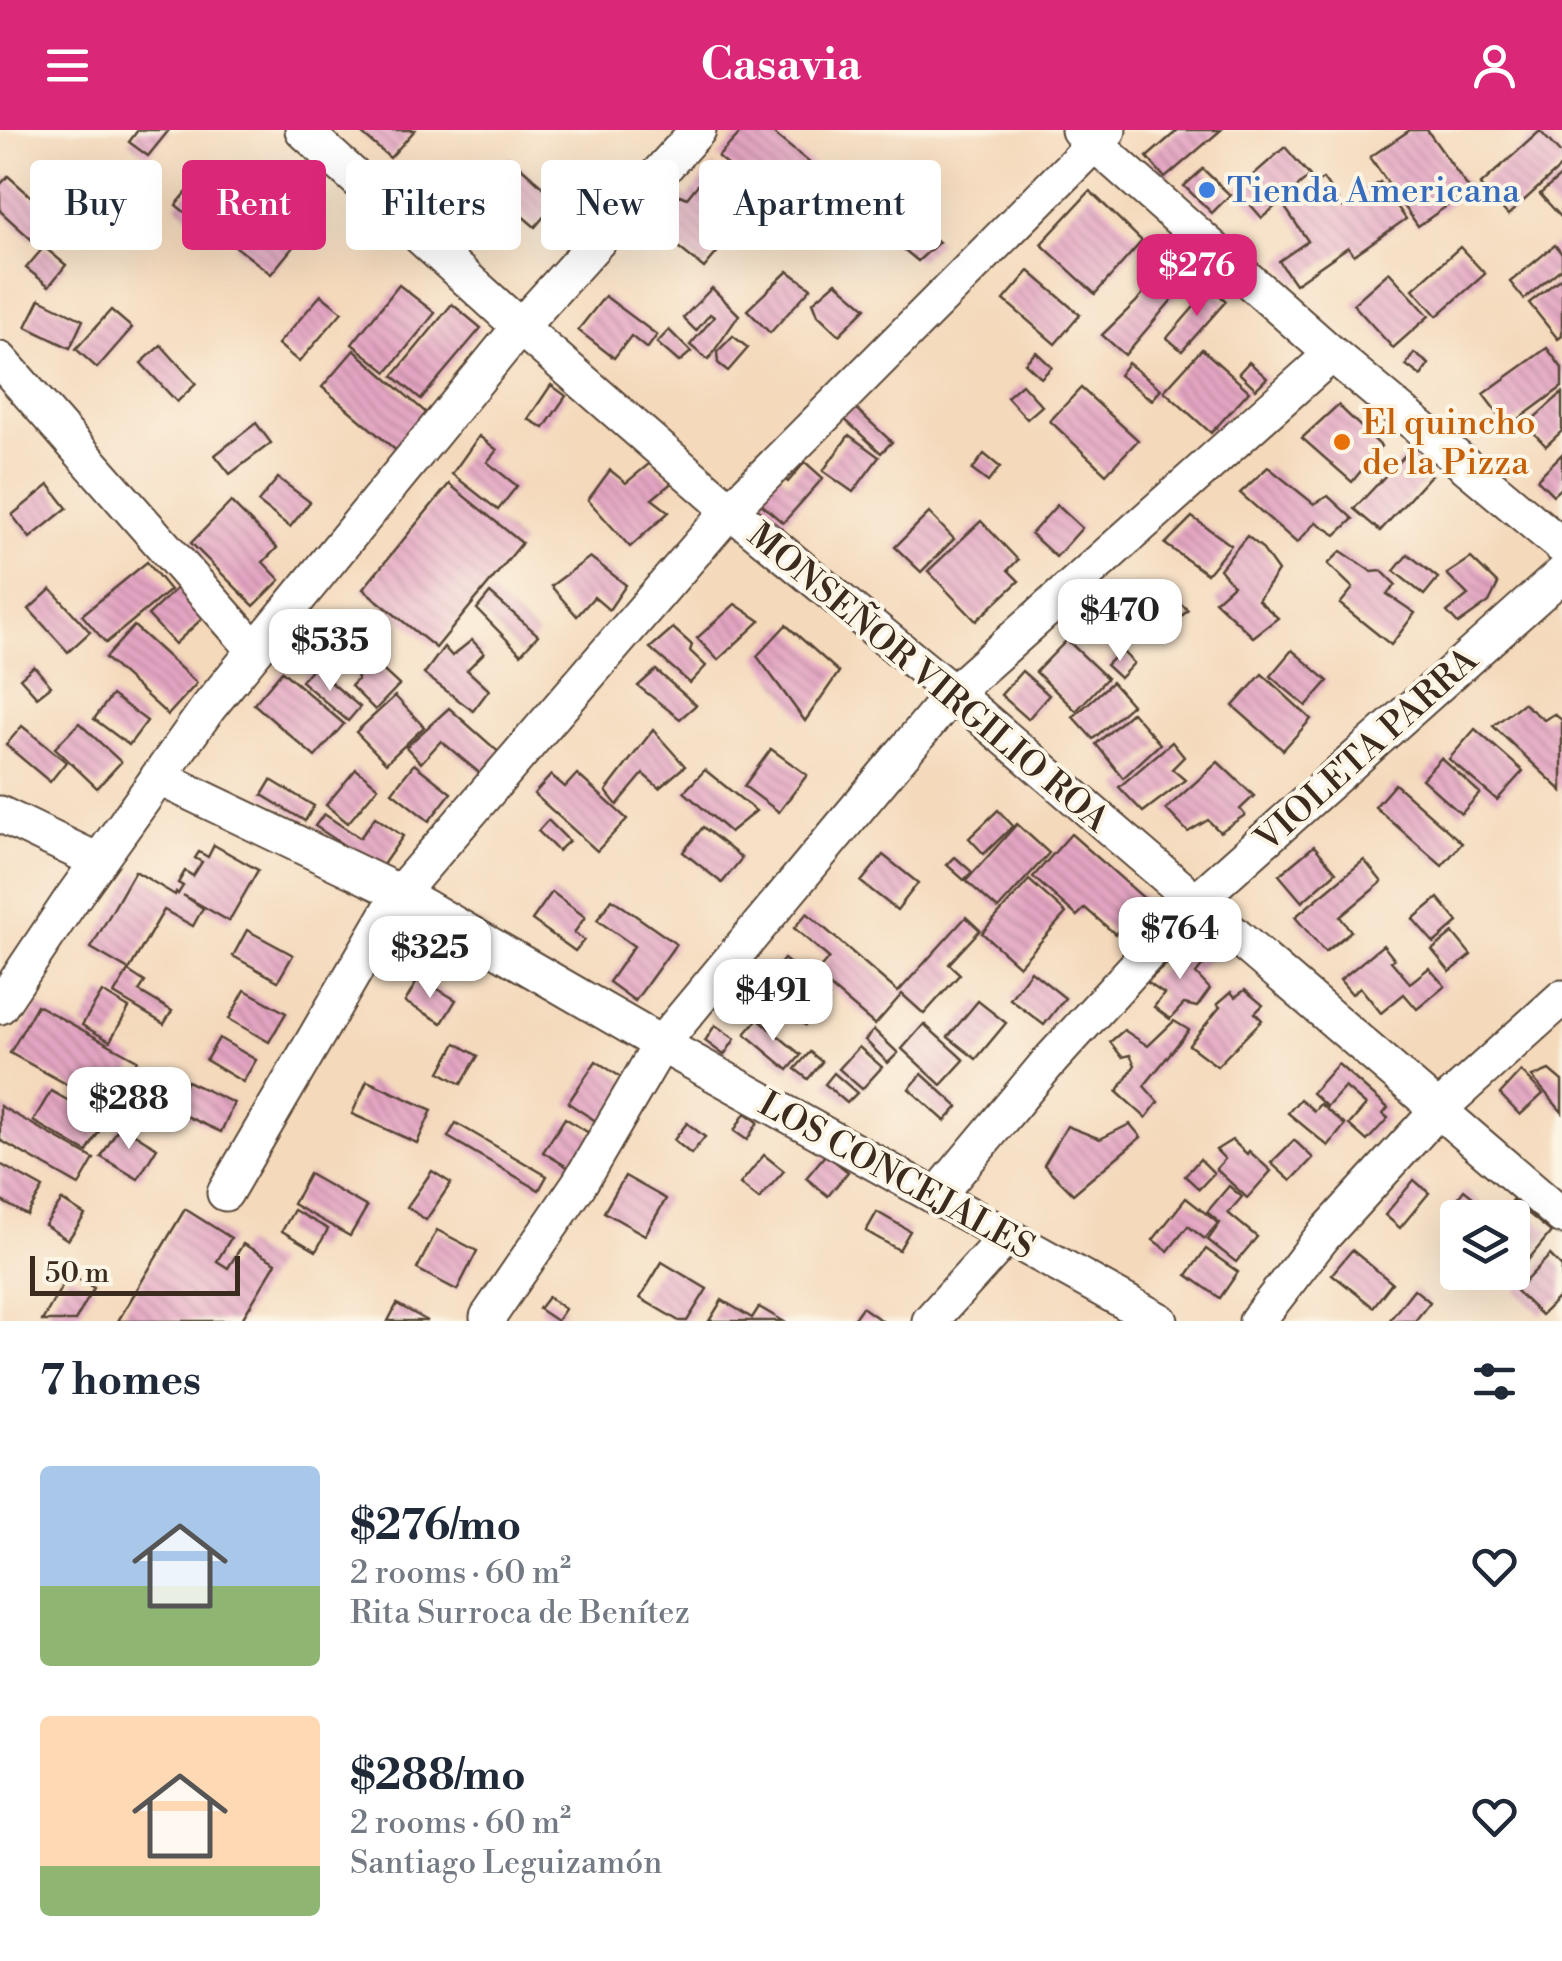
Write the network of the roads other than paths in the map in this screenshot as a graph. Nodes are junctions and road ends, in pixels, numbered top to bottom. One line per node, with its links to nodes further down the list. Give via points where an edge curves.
1 (303, 130): 4 (street, MONSEÑOR VIRGILIO ROA)
2 (698, 130): 4 (street)
3 (1094, 134): 5 (street); 7 (street)
4 (520, 327): 7 (street, MONSEÑOR VIRGILIO ROA); 10 (street)
5 (1332, 354): 8 (street); 11 (street)
6 (0, 360): 10 (street)
7 (730, 510): 11 (street, MONSEÑOR VIRGILIO ROA); 15 (street)
8 (1562, 546)
9 (1562, 574): 16 (street, VIOLETA PARRA)
10 (255, 650): 12 (street)
11 (953, 694): 16 (street, MONSEÑOR VIRGILIO ROA); 19 (street)
12 (158, 777): 14 (street); 15 (street, LOS CONCEJALES)
13 (0, 814): 14 (street)
14 (98, 861): 18 (street)
15 (400, 893): 19 (street, LOS CONCEJALES); 21 (street)
16 (1195, 902): 20 (street, MONSEÑOR VIRGILIO ROA); 22 (street, VIOLETA PARRA)
17 (1562, 998): 20 (street)
18 (0, 1006)
19 (661, 1044): 22 (street, LOS CONCEJALES); 25 (street, via 579,1184)
20 (1438, 1110): 23 (street, MONSEÑOR VIRGILIO ROA); 28 (street, via 1323,1236)
21 (225, 1193)
22 (936, 1197): 24 (street, LOS CONCEJALES)
23 (1562, 1216)
24 (1007, 1236): 26 (street); 27 (street, LOS CONCEJALES)
25 (488, 1316)
26 (930, 1321)
27 (1160, 1321)
28 (1257, 1321)

